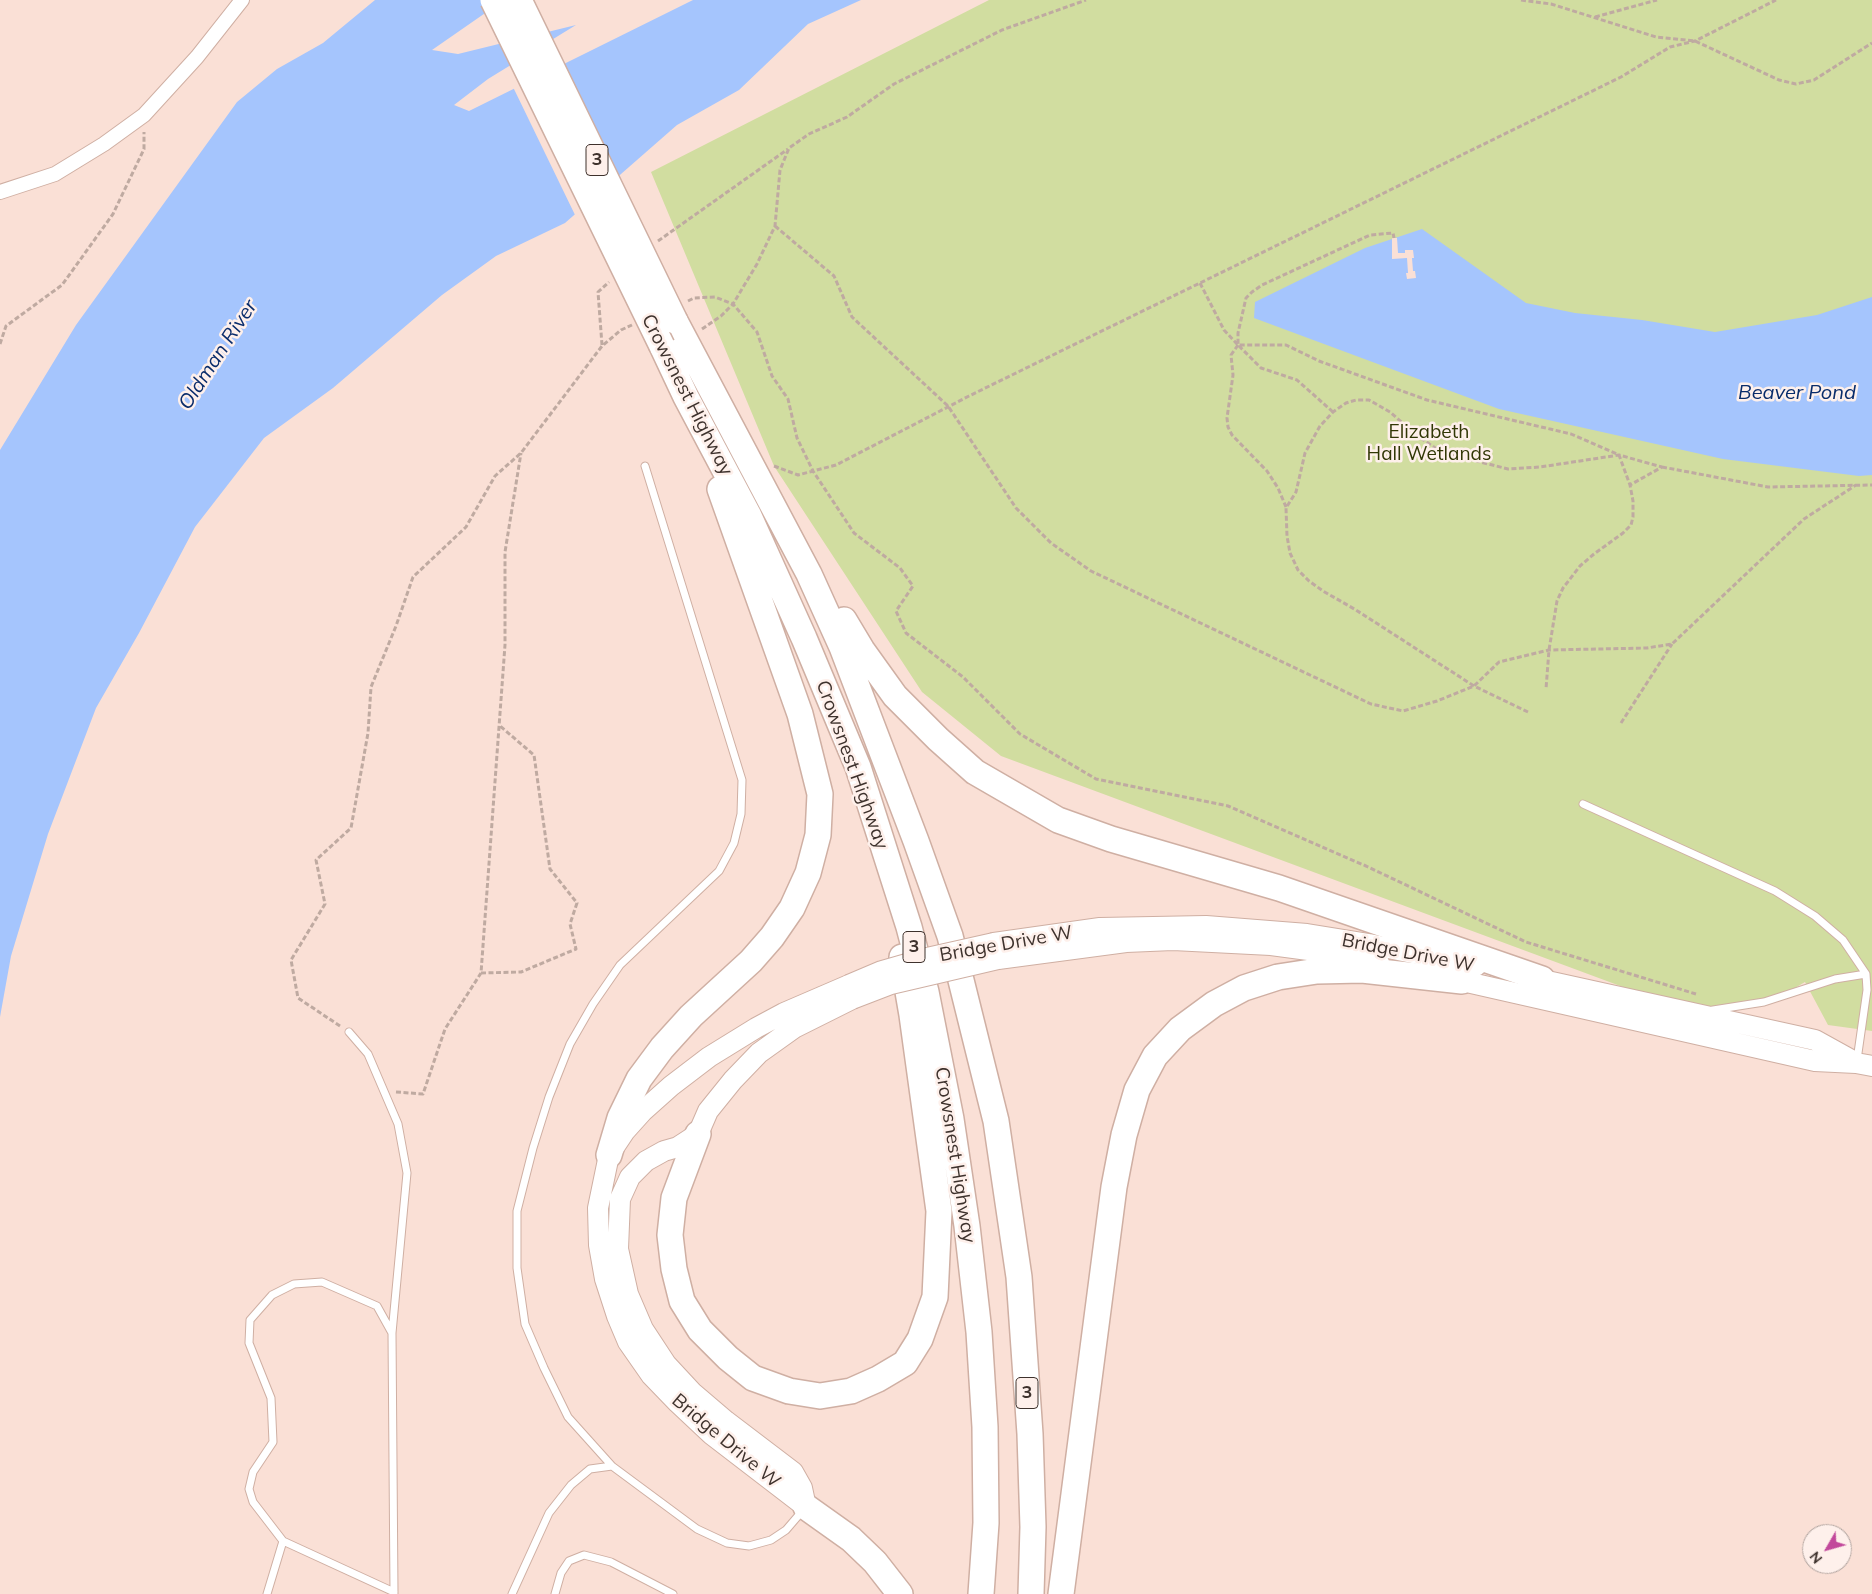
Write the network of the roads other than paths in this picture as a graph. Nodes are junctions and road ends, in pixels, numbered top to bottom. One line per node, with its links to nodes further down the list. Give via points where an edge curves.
1 (242, 0): 4 (street, via 197,57 144,115 54,174)
2 (492, 0): 6 (highway, Crowsnest Highway / 3, bridge)
3 (519, 0): 5 (highway, 3, bridge)
4 (0, 192)
5 (680, 312): 12 (highway, via 862,650 895,696 975,772 1058,820 1111,839 1279,888); 31 (highway, Crowsnest Highway / 3, via 842,647 950,936 996,1120 1019,1278 1033,1527)
6 (686, 397): 8 (highway, Crowsnest Highway / 3, via 748,514); 19 (highway, via 800,714 820,794 818,834 808,873 792,908 751,961 691,1016 638,1078 620,1118)
7 (645, 466): 21 (lane, via 742,780 734,842 719,870 620,965 592,1004 570,1044 549,1097 517,1211 517,1268 525,1324 568,1417)
8 (836, 716): 18 (highway, via 900,948 939,1211 935,1297 920,1339 905,1363 851,1391 820,1396 789,1391 753,1378 700,1330 682,1301 670,1235 674,1198); 30 (highway, Crowsnest Highway / 3, via 858,767 909,927 926,992 951,1119 967,1226 985,1427 986,1523)
9 (1583, 804): 11 (lane, via 1783,896 1815,916 1843,940)
10 (996, 951): 12 (street, Bridge Drive W, via 1100,928 1206,926 1308,934); 13 (street, Bridge Drive W, via 1126,942 1271,945); 14 (street, Bridge Drive W, bridge, via 927,958 882,971)
11 (1866, 974): 15 (lane, via 1835,979 1764,1002); 17 (lane)
12 (1542, 979): 15 (street, Bridge Drive W)
13 (1462, 980): 17 (street, Bridge Drive W, via 1815,1061); 32 (highway, via 1362,970 1317,971 1278,978 1244,988 1214,1004 1180,1029 1155,1056 1136,1090 1114,1187)
14 (850, 992): 18 (street, Bridge Drive W, via 758,1054 708,1111); 19 (street, Bridge Drive W, via 784,1013 709,1057 643,1111)
15 (1696, 1004): 17 (street, Bridge Drive W, via 1814,1040)
16 (349, 1032): 20 (lane, via 368,1054 398,1124 407,1173)
17 (1864, 1065)
18 (698, 1134): 22 (street, via 646,1161 630,1177 623,1192 618,1249 628,1294 643,1329 666,1364 706,1404 793,1472 802,1488)
19 (609, 1155): 22 (street, Bridge Drive W, via 598,1208 599,1245 605,1279 628,1342 651,1375 711,1434)
20 (392, 1333): 23 (lane, via 377,1306 322,1282 294,1284 272,1295 250,1320 249,1343 271,1398 273,1442 253,1472 249,1489 253,1502); 24 (lane)
21 (612, 1466): 22 (lane, via 697,1529 727,1543 749,1546 771,1540 786,1530); 26 (lane, via 590,1469 570,1485 549,1513)
22 (806, 1507): 29 (highway, via 851,1539 875,1562)
23 (283, 1541): 24 (lane); 25 (lane)
24 (394, 1593)
25 (267, 1594)
26 (512, 1594)
27 (555, 1594): 28 (lane, via 561,1573 569,1562 584,1555 611,1562)
28 (673, 1594)
29 (900, 1594)
30 (981, 1594)
31 (1031, 1594)
32 (1062, 1594)

